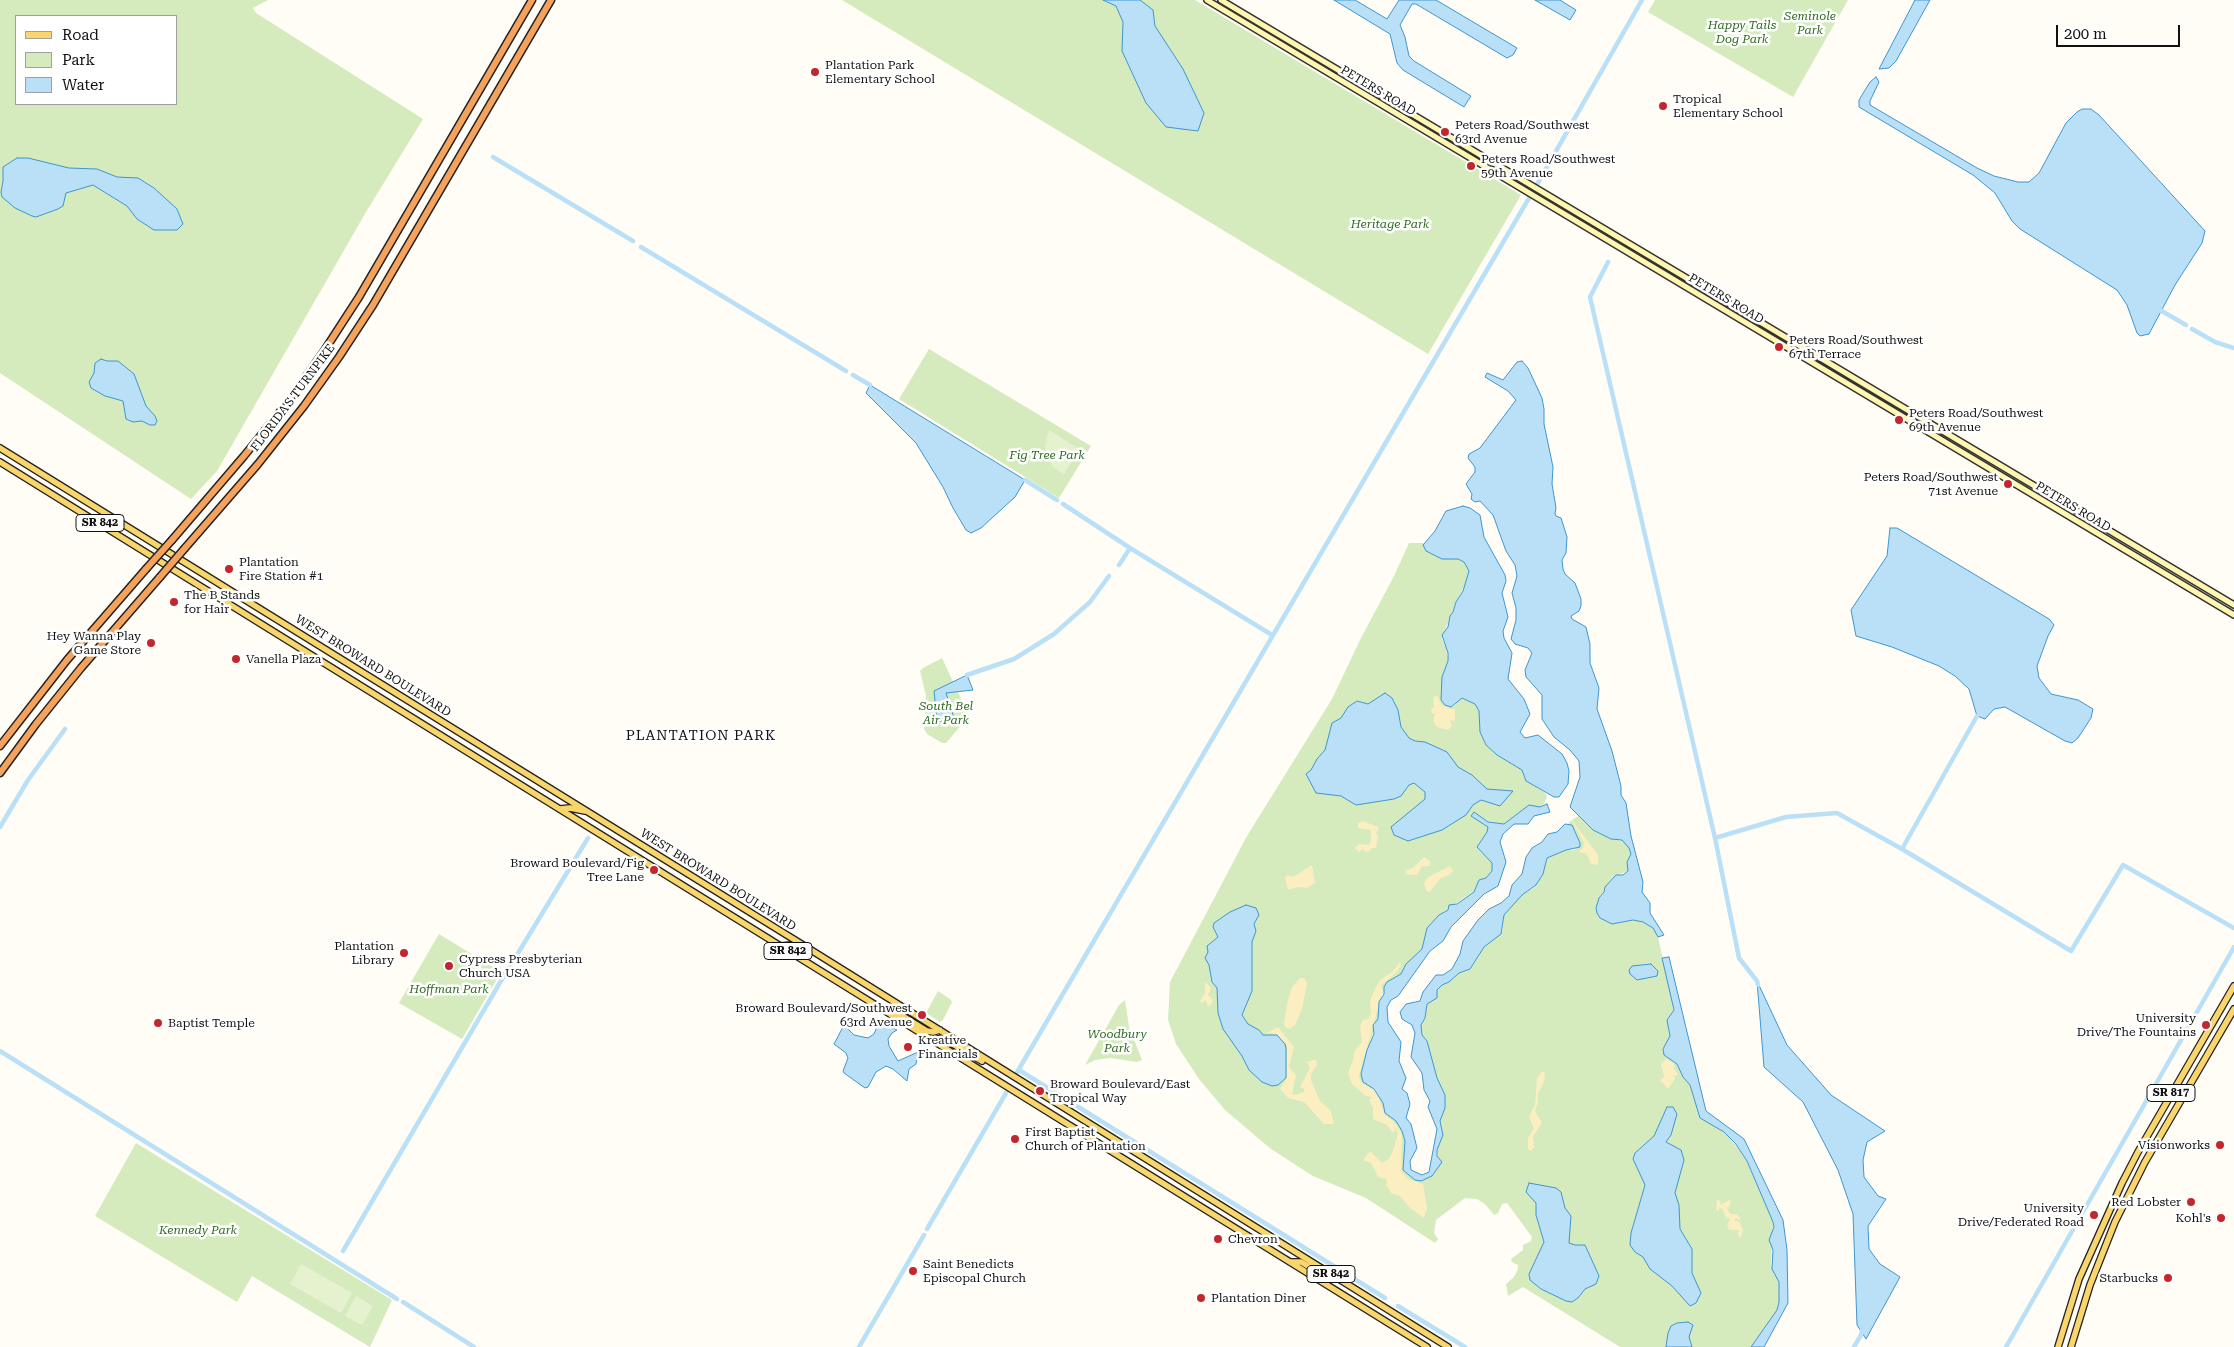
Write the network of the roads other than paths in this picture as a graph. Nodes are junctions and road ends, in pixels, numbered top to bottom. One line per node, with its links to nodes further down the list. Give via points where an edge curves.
1 (532, 0): 11 (highway, FLORIDA'S TURNPIKE, bridge, via 329,343 274,418 67,660)
2 (551, 0): 12 (highway, FLORIDA'S TURNPIKE, bridge, via 373,305 339,357 258,464 76,674)
3 (1207, 0): 10 (main road, PETERS ROAD)
4 (1220, 0): 9 (main road, PETERS ROAD)
5 (0, 448): 7 (main road, WEST BROWARD BOULEVARD / SR 842)
6 (0, 462): 8 (main road, WEST BROWARD BOULEVARD / SR 842)
7 (210, 577): 8 (main road); 14 (main road, WEST BROWARD BOULEVARD / SR 842)
8 (203, 588): 13 (main road, WEST BROWARD BOULEVARD / SR 842)
9 (2234, 605)
10 (2234, 616)
11 (0, 746)
12 (0, 772)
13 (560, 809): 14 (main road); 16 (main road, WEST BROWARD BOULEVARD / SR 842)
14 (592, 813): 15 (main road, WEST BROWARD BOULEVARD / SR 842)
15 (804, 945): 16 (main road); 20 (main road, WEST BROWARD BOULEVARD / SR 842)
16 (781, 946): 19 (main road, WEST BROWARD BOULEVARD / SR 842)
17 (2234, 986): 25 (main road, SR 817)
18 (2234, 1009): 26 (main road, SR 817, via 2145,1162)
19 (886, 1011): 20 (main road, via 893,1010 927,1030); 21 (main road, WEST BROWARD BOULEVARD / SR 842)
20 (940, 1030): 22 (main road, WEST BROWARD BOULEVARD / SR 842)
21 (934, 1040): 22 (main road, via 946,1040 984,1062); 24 (main road, WEST BROWARD BOULEVARD / SR 842)
22 (989, 1061): 23 (main road, WEST BROWARD BOULEVARD / SR 842)
23 (1058, 1104): 24 (main road); 28 (main road, WEST BROWARD BOULEVARD / SR 842)
24 (1041, 1108): 27 (main road, WEST BROWARD BOULEVARD / SR 842)
25 (2122, 1184): 26 (main road); 29 (main road, SR 817, via 2079,1280)
26 (2125, 1203): 32 (main road, SR 817, via 2090,1285)
27 (1289, 1262): 28 (main road, via 1301,1262 1330,1279); 30 (main road, WEST BROWARD BOULEVARD / SR 842)
28 (1338, 1279): 31 (main road, WEST BROWARD BOULEVARD / SR 842)
29 (2059, 1345)
30 (1427, 1347)
31 (1448, 1347)
32 (2071, 1347)

